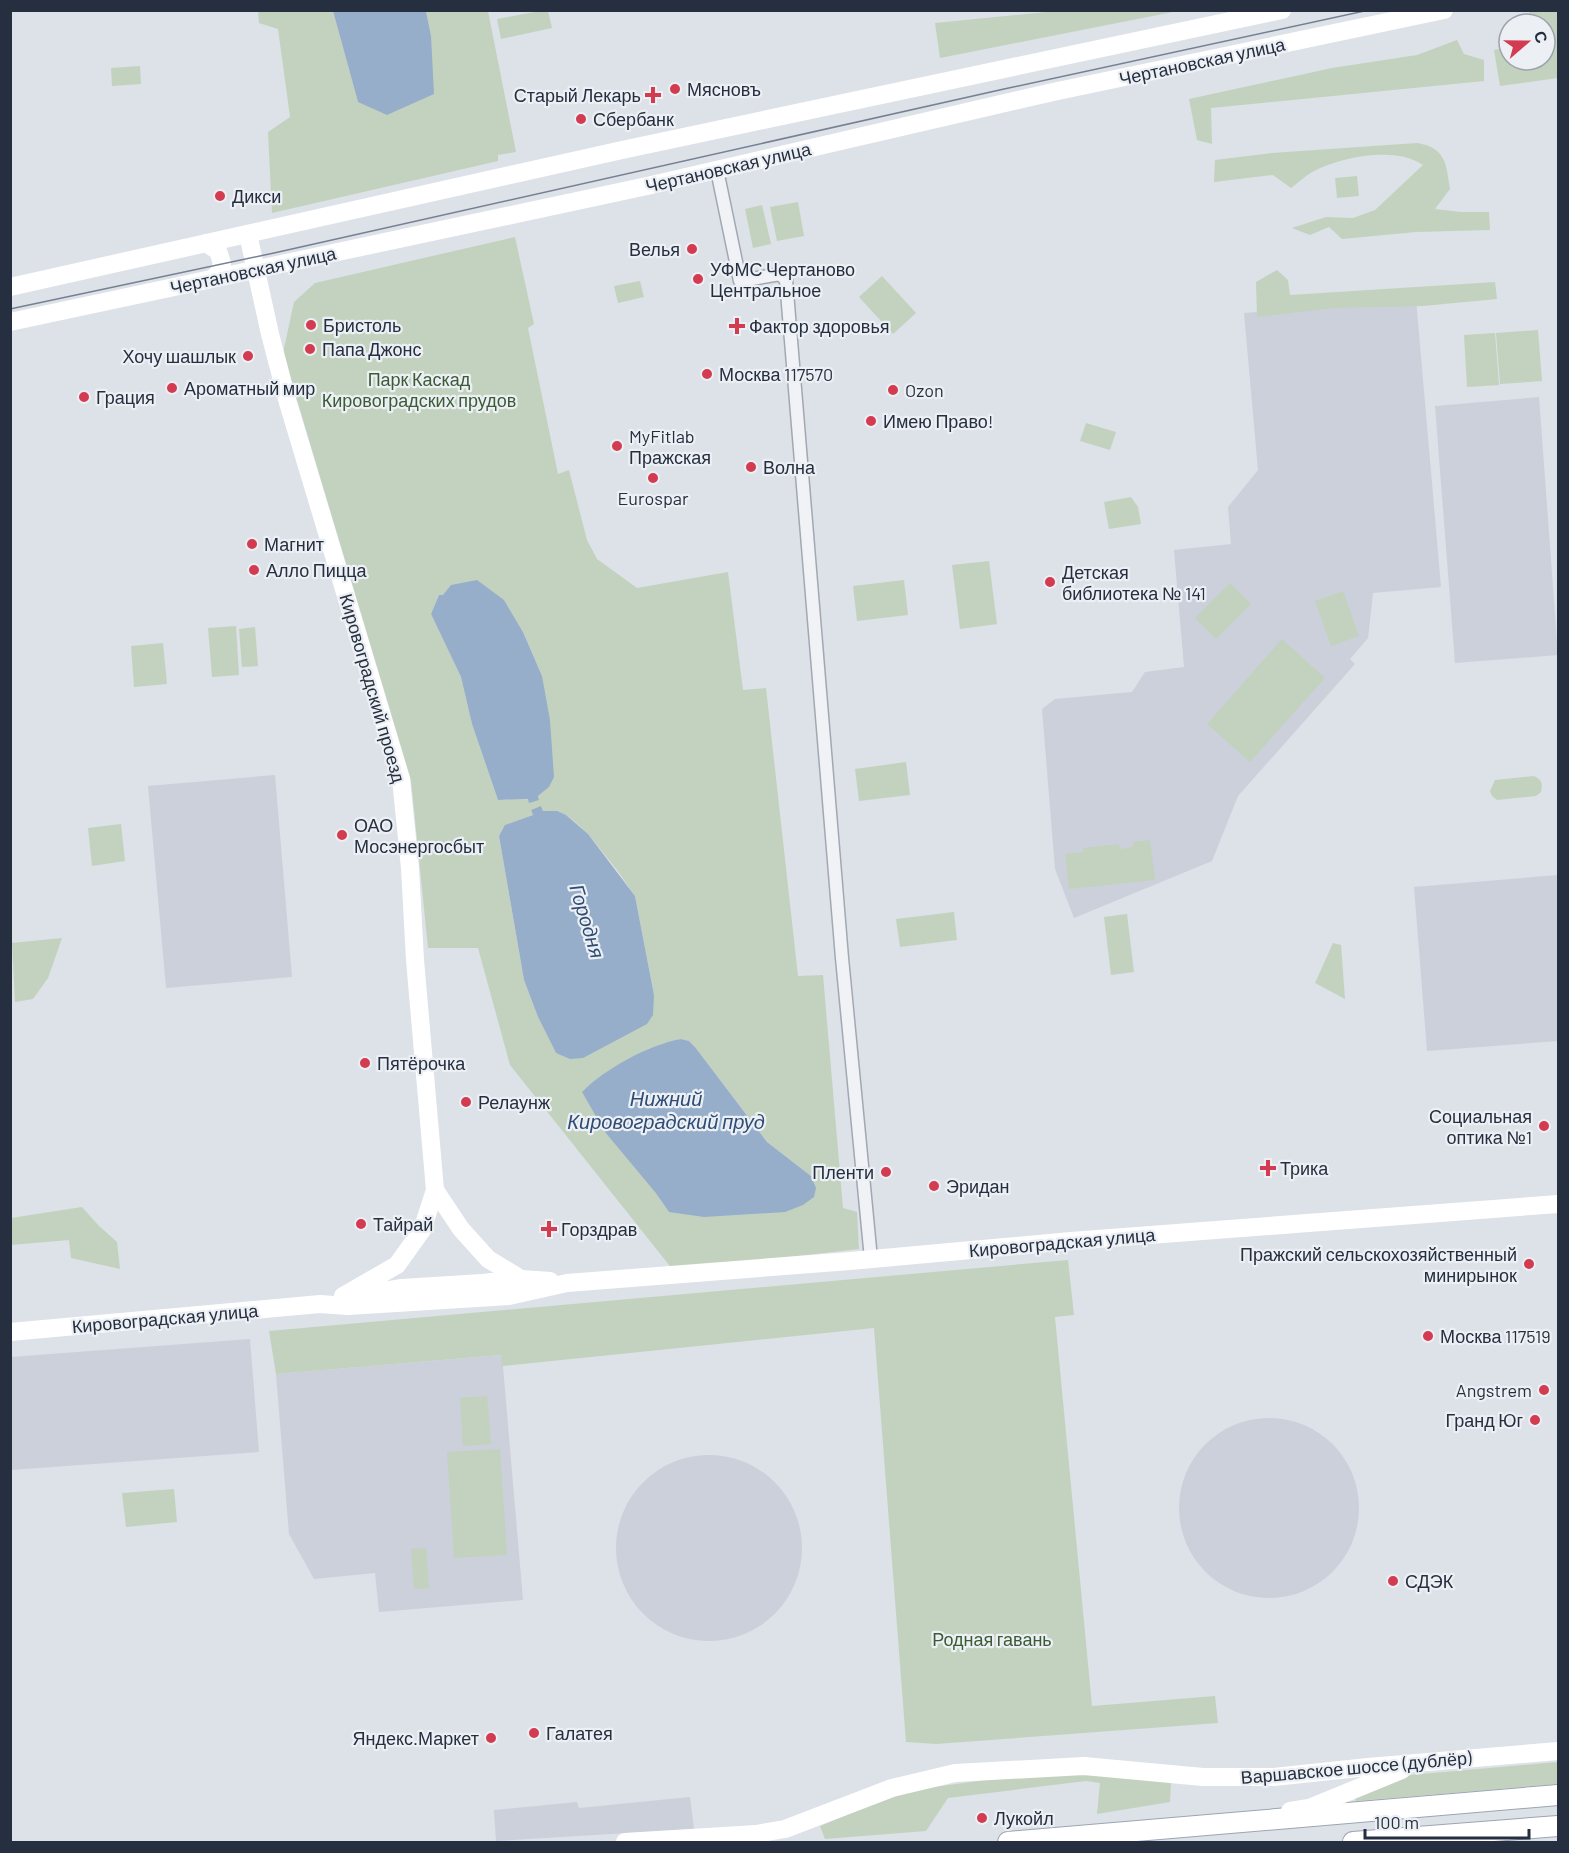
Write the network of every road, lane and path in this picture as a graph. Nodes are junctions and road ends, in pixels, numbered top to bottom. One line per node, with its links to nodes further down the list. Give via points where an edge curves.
1 (1281, 10): 4 (main road, Чертановская улица)
2 (1444, 10): 3 (main road, Чертановская улица, via 1053,92)
3 (717, 170): 6 (main road, Чертановская улица); 15 (street, via 740,281 780,274 786,280)
4 (248, 234): 5 (main road, Чертановская улица); 6 (main road, Кировоградский проезд)
5 (206, 243): 7 (main road, via 218,251 222,263); 8 (main road, Чертановская улица)
6 (256, 269): 7 (main road, Чертановская улица); 10 (main road, Кировоградский проезд, via 288,403 401,779)
7 (213, 278): 9 (main road, Чертановская улица)
8 (10, 286)
9 (10, 322)
10 (435, 1190): 12 (main road); 13 (main road)
11 (1558, 1204): 15 (main road, Кировоградская улица)
12 (461, 1228): 13 (main road, via 439,1221); 14 (main road)
13 (422, 1230): 16 (main road)
14 (488, 1259): 17 (main road); 18 (main road)
15 (871, 1259): 19 (main road, Кировоградская улица)
16 (397, 1265): 20 (main road); 21 (main road)
17 (521, 1279): 18 (main road, Кировоградская улица); 19 (main road, Кировоградская улица)
18 (482, 1283): 20 (main road, Кировоградская улица); 22 (main road)
19 (567, 1283): 22 (main road, Кировоградская улица, via 508,1296)
20 (404, 1295): 21 (main road, Кировоградская улица); 22 (main road, Кировоградская улица); 23 (main road, Кировоградская улица, via 348,1306)
21 (343, 1296): 23 (main road, Кировоградская улица)
22 (467, 1299)
23 (320, 1304): 24 (main road, Кировоградская улица)
24 (10, 1332)
25 (1558, 1751): 26 (main road, Варшавское шоссе (дублёр))
26 (1436, 1761): 28 (main road, via 1391,1774 1309,1808); 31 (main road, Варшавское шоссе (дублёр), via 1274,1777 1203,1777 1084,1766 955,1773 891,1788 785,1829)
27 (1558, 1795): 28 (main road)
28 (1222, 1824): 32 (main road)
29 (1558, 1826): 30 (main road)
30 (1400, 1841): 33 (main road)
31 (625, 1842)
32 (1008, 1842)
33 (1353, 1842)

